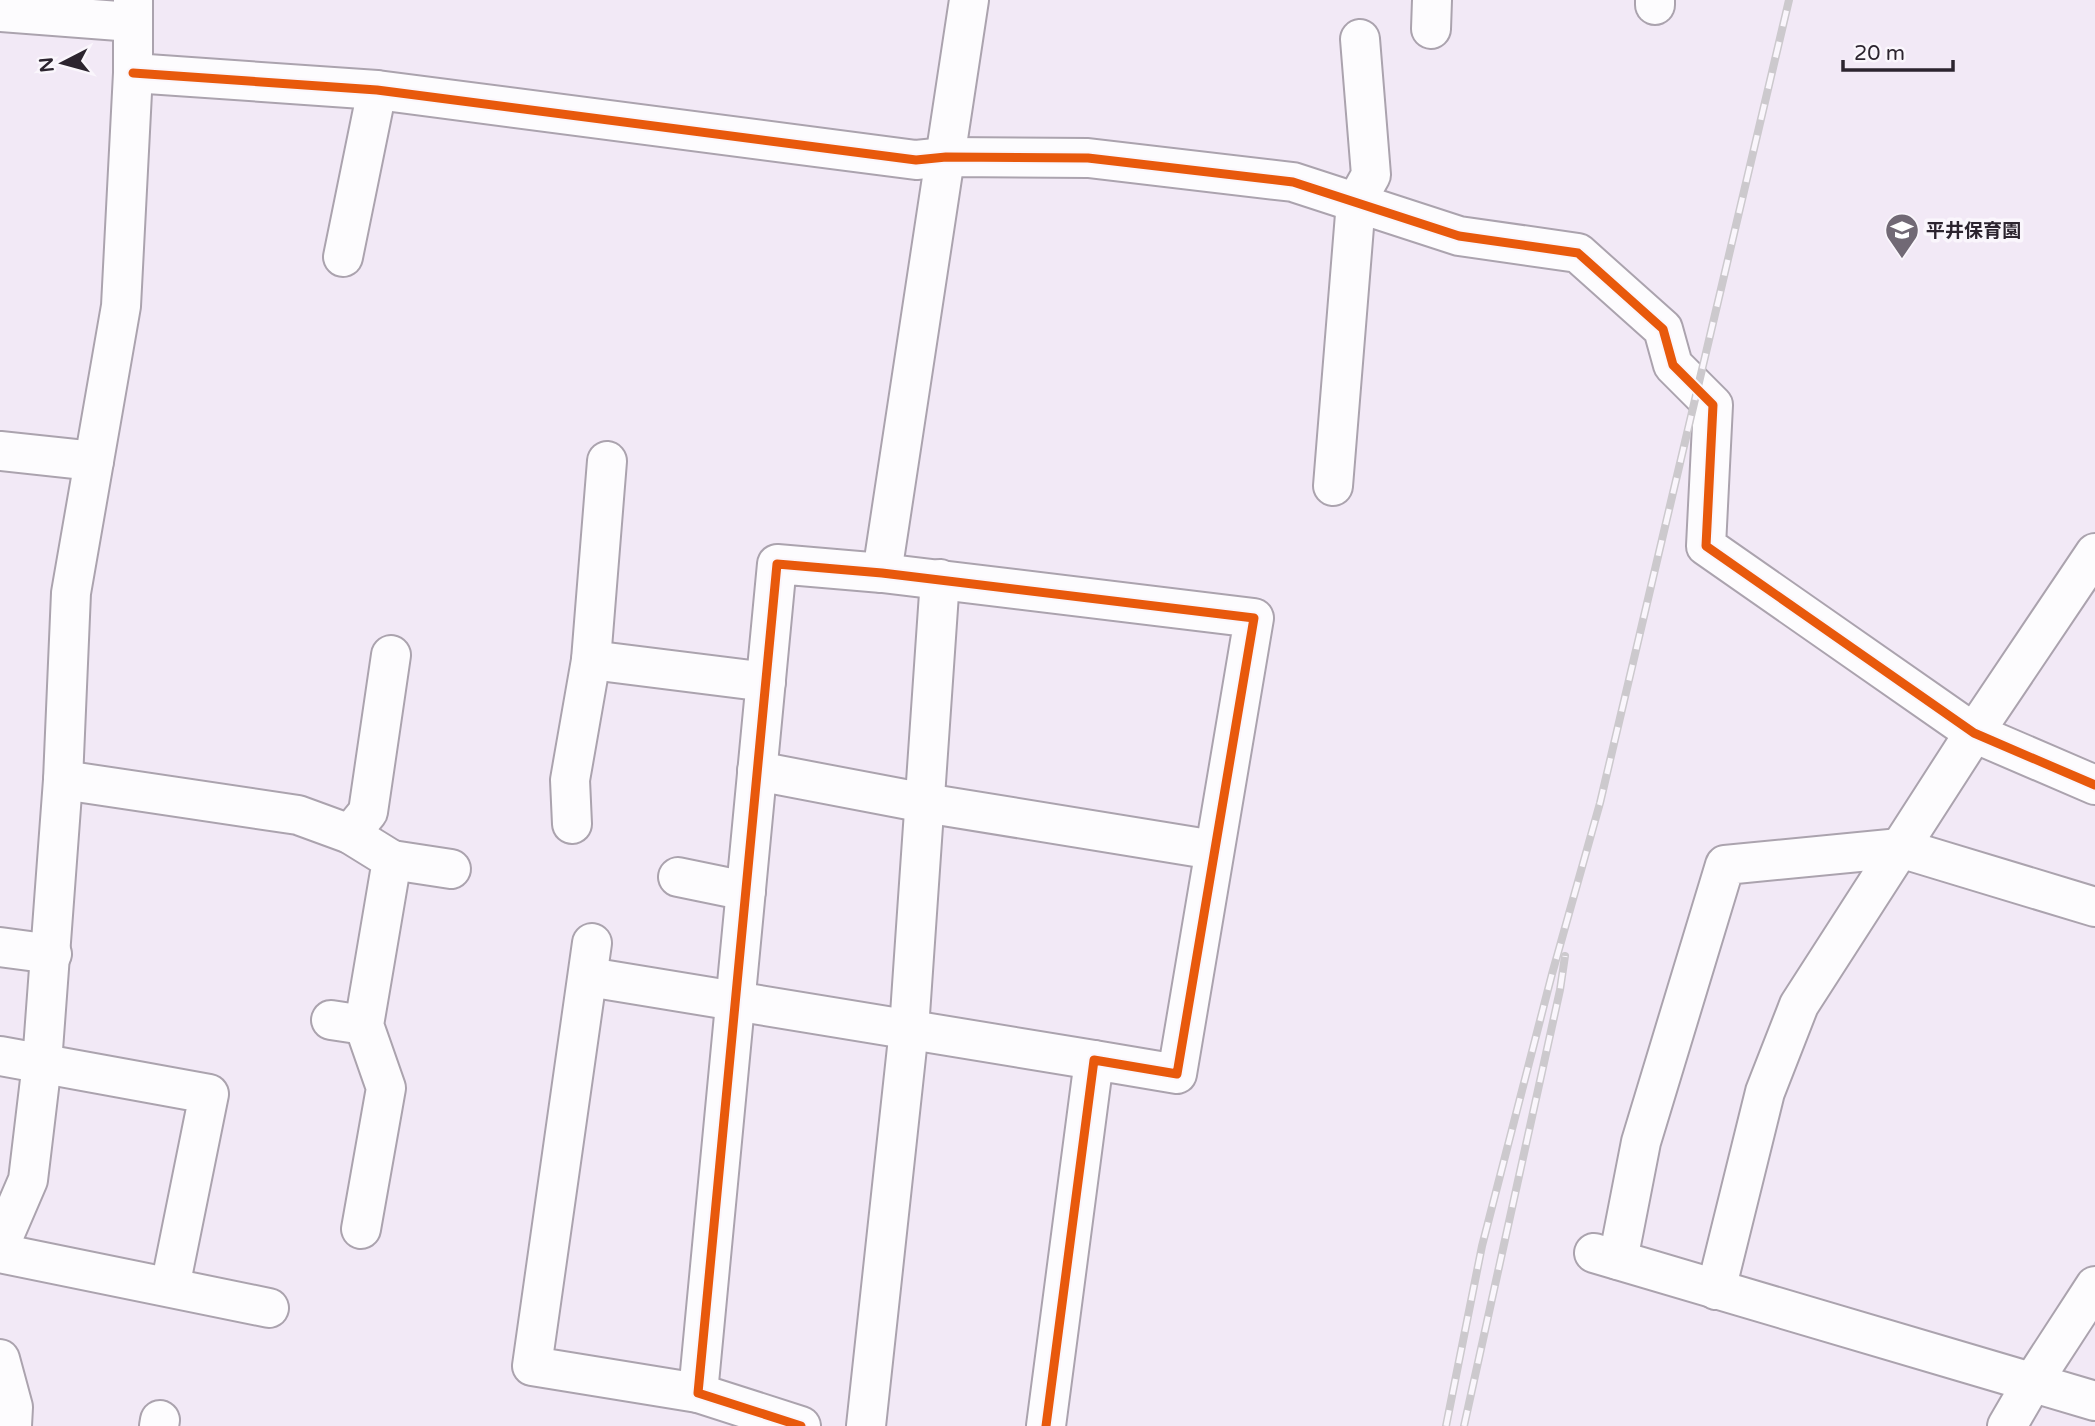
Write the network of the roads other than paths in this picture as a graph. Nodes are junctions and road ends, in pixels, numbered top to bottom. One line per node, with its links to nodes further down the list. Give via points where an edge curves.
1 (969, 0): 7 (street)
2 (132, 11): 3 (street); 5 (street)
3 (0, 12)
4 (1360, 39): 8 (street, via 1371,175)
5 (133, 73): 6 (street); 11 (street, via 121,306)
6 (377, 90): 7 (street, via 916,160); 9 (street)
7 (946, 157): 8 (street, via 1088,158 1293,182); 15 (street)
8 (1356, 202): 13 (street); 20 (street, via 1459,236 1578,253 1663,329 1673,365 1713,405 1706,546)
9 (343, 257)
10 (0, 451): 11 (street)
11 (94, 461): 22 (street, via 71,593)
12 (607, 461): 18 (street)
13 (1333, 486)
14 (2095, 553): 20 (street)
15 (882, 573): 16 (street); 19 (street, via 777,564)
16 (940, 579): 24 (street); 28 (street, via 1254,618)
17 (391, 655): 26 (street, via 368,811)
18 (591, 660): 19 (street); 25 (street, via 570,780)
19 (766, 682): 21 (street)
20 (1974, 733): 23 (street); 27 (street)
21 (757, 771): 24 (street); 32 (street)
22 (63, 780): 26 (street, via 298,815); 35 (street)
23 (2095, 785)
24 (925, 803): 28 (street); 37 (street)
25 (572, 824)
26 (350, 834): 29 (street)
27 (1900, 849): 33 (street); 46 (street, via 1799,1005 1765,1091); 46 (street, via 1725,865 1605,1256)
28 (1214, 850): 39 (street, via 1177,1074)
29 (392, 860): 30 (street); 41 (street, via 347,1023 386,1088)
30 (450, 869)
31 (678, 877): 32 (street)
32 (746, 891): 36 (street)
33 (2095, 907)
34 (0, 947): 35 (street)
35 (52, 954): 40 (street)
36 (735, 999): 37 (street); 50 (street); 50 (street, via 591,960 531,1366)
37 (909, 1029): 39 (street); 54 (street)
38 (0, 1056): 40 (street)
39 (1094, 1060): 55 (street)
40 (42, 1063): 42 (street, via 28,1180); 45 (street, via 209,1094)
41 (361, 1229)
42 (0, 1245)
43 (0, 1253): 45 (street)
44 (2095, 1286): 49 (street)
45 (170, 1287): 47 (street)
46 (1716, 1290): 49 (street)
47 (269, 1308)
48 (0, 1359): 52 (street)
49 (2032, 1383): 51 (street); 56 (street)
50 (698, 1394): 53 (street)
51 (2095, 1401)
52 (12, 1426)
53 (802, 1426)
54 (866, 1426)
55 (1046, 1426)
56 (2007, 1426)

